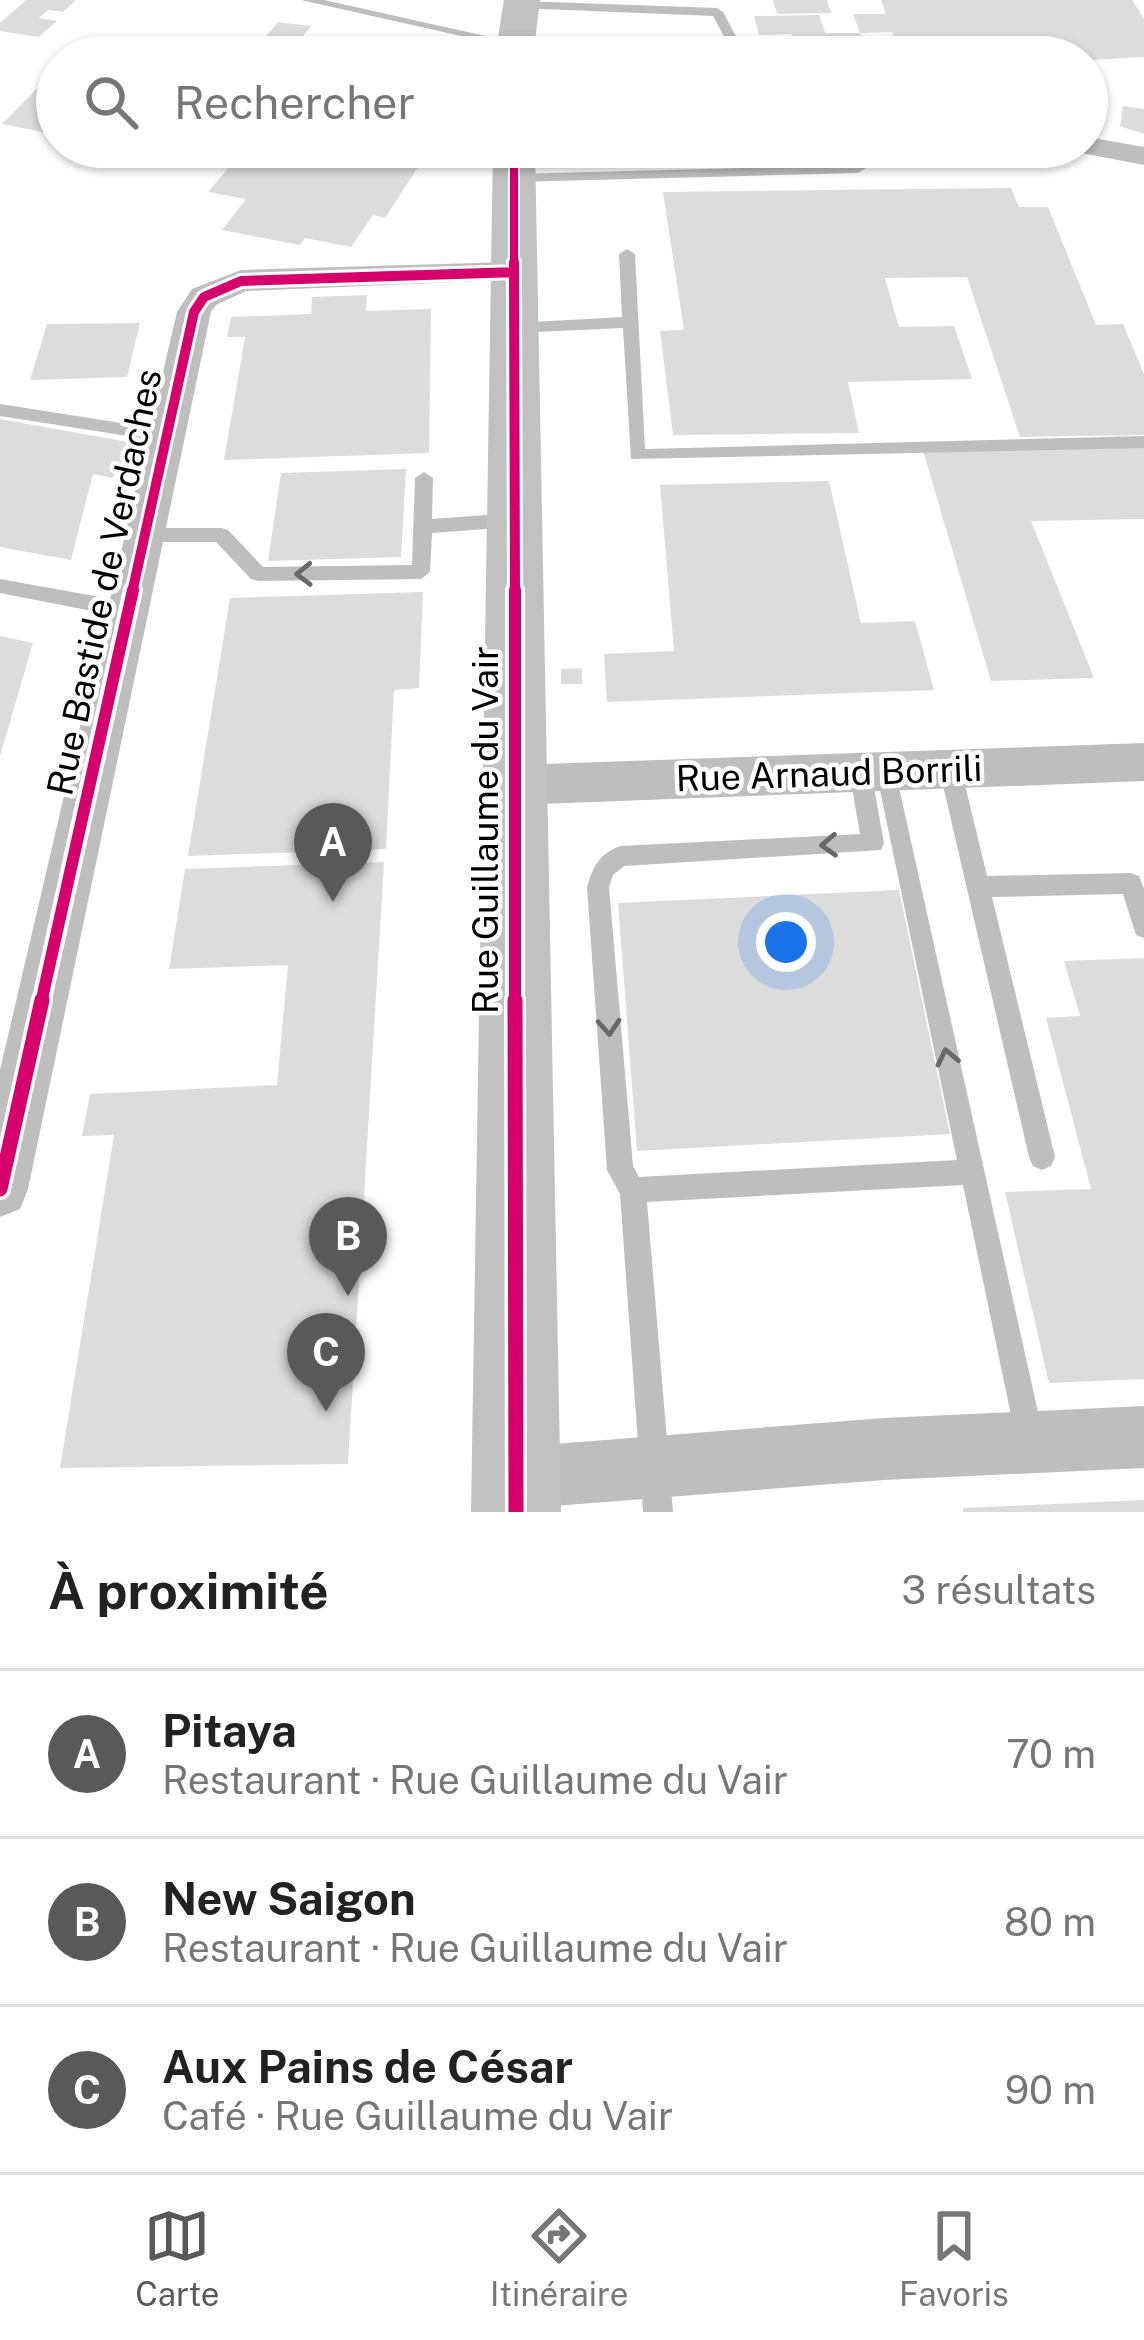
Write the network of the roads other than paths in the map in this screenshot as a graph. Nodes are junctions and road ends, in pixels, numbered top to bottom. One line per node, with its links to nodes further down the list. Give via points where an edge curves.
1 (307, 0): 3 (lane)
2 (522, 2): 4 (main road); 5 (lane, via 717,12)
3 (456, 36)
4 (516, 36)
5 (730, 36)
6 (1108, 150): 7 (street)
7 (1144, 156)
8 (514, 168): 12 (main road, Rue Guillaume du Vair)
9 (801, 168): 10 (lane)
10 (860, 168)
11 (627, 254): 13 (lane)
12 (514, 300): 13 (lane); 15 (street, Rue Bastide de Verdaches, via 241,281 221,287 194,312); 18 (main road, Rue Guillaume du Vair)
13 (631, 322): 16 (lane, via 637,455)
14 (0, 410): 15 (lane)
15 (166, 436): 20 (street, Rue Bastide de Verdaches)
16 (1144, 442)
17 (424, 478): 19 (lane)
18 (514, 520): 19 (lane); 26 (main road, Rue Guillaume du Vair)
19 (423, 526): 20 (lane, one-way to 20, via 421,572 258,574 221,535)
20 (145, 535): 22 (street, Rue Bastide de Verdaches)
21 (0, 586): 22 (lane)
22 (128, 610): 31 (street, Rue Bastide de Verdaches)
23 (1144, 762): 24 (street, Rue Arnaud Borrili)
24 (950, 768): 25 (street, Rue Arnaud Borrili); 27 (lane)
25 (873, 771): 26 (street, Rue Arnaud Borrili); 30 (lane, one-way to 25); 32 (lane, one-way to 32, via 873,843 620,856 603,869 598,887 620,1170)
26 (515, 785): 36 (main road, Rue Guillaume du Vair)
27 (978, 887): 28 (lane, via 1131,883); 29 (lane)
28 (1144, 927)
29 (1042, 1157)
30 (970, 1172): 32 (lane); 34 (lane)
31 (0, 1189)
32 (632, 1190): 35 (lane)
33 (1144, 1438): 34 (street)
34 (1030, 1443): 35 (street)
35 (657, 1489): 36 (street)
36 (516, 1495)

